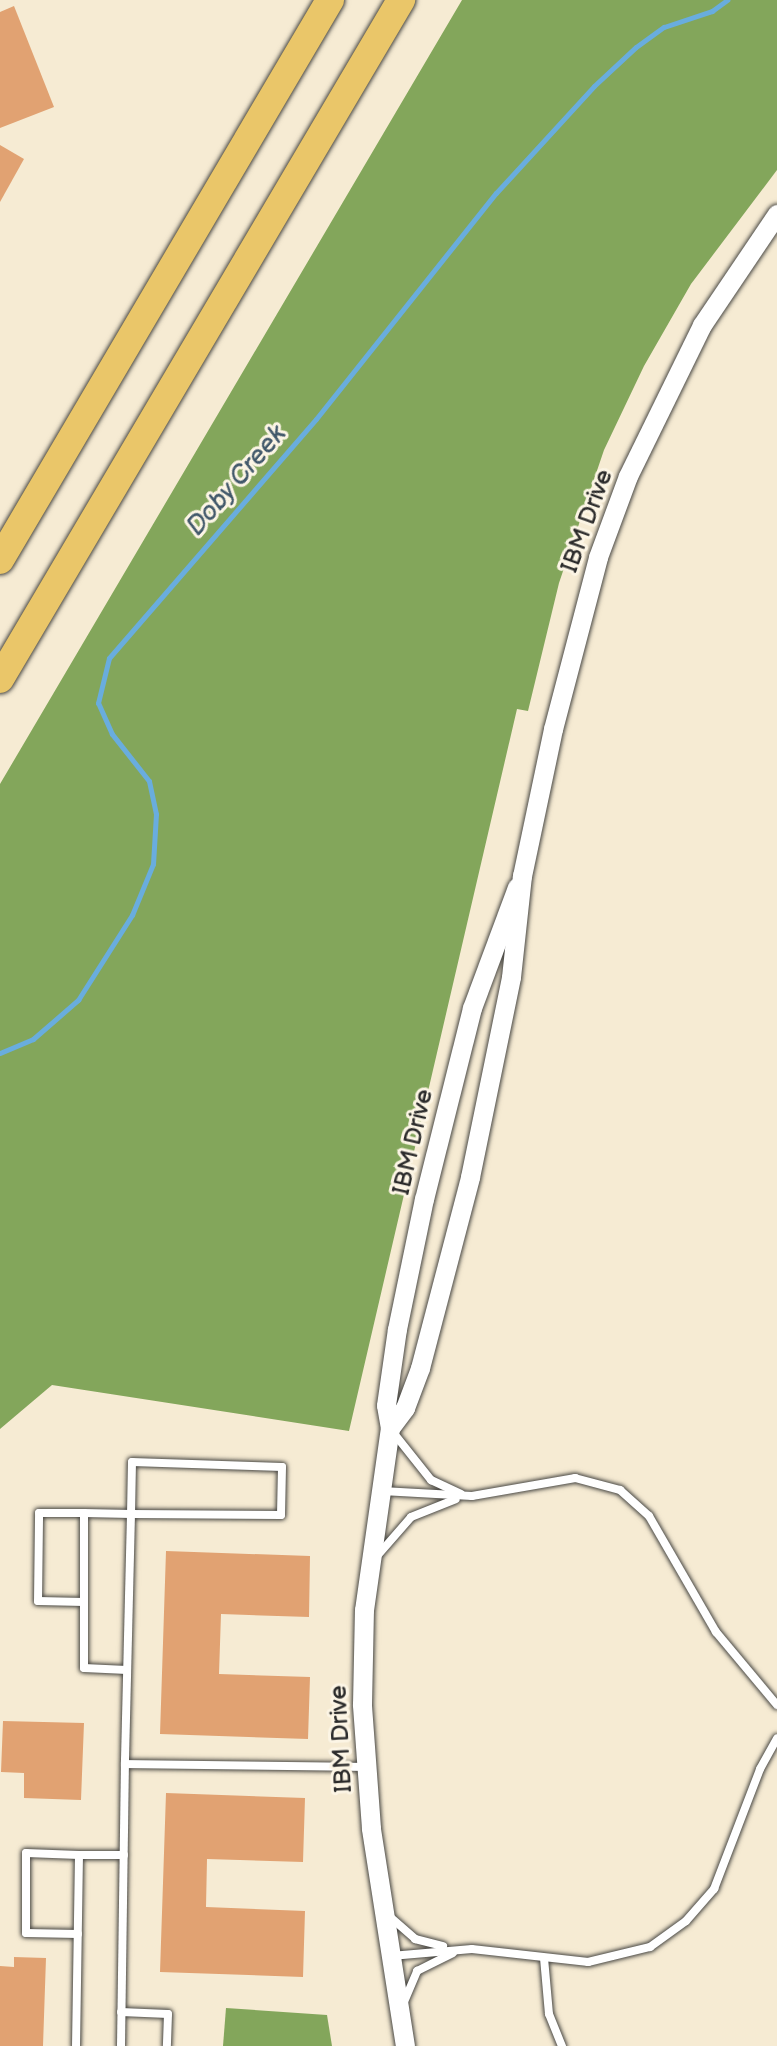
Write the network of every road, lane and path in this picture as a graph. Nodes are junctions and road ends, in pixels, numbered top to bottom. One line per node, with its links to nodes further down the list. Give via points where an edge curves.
1 (330, 0): 4 (highway)
2 (401, 0): 5 (highway)
3 (777, 214): 6 (street, IBM Drive, via 702,325 628,476 580,617)
4 (0, 560)
5 (0, 679)
6 (522, 876): 7 (street, IBM Drive, via 512,977 470,1177 420,1368 405,1408); 7 (street, IBM Drive, via 489,954 438,1142 397,1329 386,1405)
7 (390, 1428): 8 (street, IBM Drive); 9 (lane, via 431,1480)
8 (379, 1490): 9 (lane); 12 (street, IBM Drive)
9 (472, 1496): 12 (lane, via 411,1517 388,1540); 15 (lane, via 575,1478 626,1493 649,1516 732,1654)
10 (84, 1513): 11 (lane); 13 (lane); 13 (lane, via 39,1513 38,1601)
11 (131, 1514): 11 (lane, via 281,1515 282,1468 132,1462); 14 (lane)
12 (367, 1580): 18 (street, IBM Drive, via 361,1654)
13 (84, 1602): 14 (lane, via 84,1668)
14 (127, 1670): 17 (lane)
15 (777, 1705)
16 (777, 1738): 25 (lane, via 760,1769 720,1880 686,1921 650,1947 617,1958 588,1962)
17 (125, 1764): 18 (lane); 20 (lane)
18 (366, 1767): 21 (street, IBM Drive)
19 (79, 1855): 20 (lane); 22 (lane); 22 (lane, via 26,1853 26,1933)
20 (124, 1855): 26 (lane)
21 (383, 1910): 23 (lane, via 415,1939); 24 (street, IBM Drive)
22 (78, 1934): 28 (lane)
23 (465, 1949): 24 (lane); 25 (lane); 27 (lane, via 417,1970 406,1992)
24 (391, 1956): 27 (street, IBM Drive)
25 (544, 1958): 32 (lane, via 549,2014)
26 (121, 2012): 29 (lane); 30 (lane, via 168,2014)
27 (401, 2025): 31 (street, IBM Drive)
28 (76, 2046)
29 (121, 2046)
30 (167, 2046)
31 (405, 2046)
32 (562, 2046)

